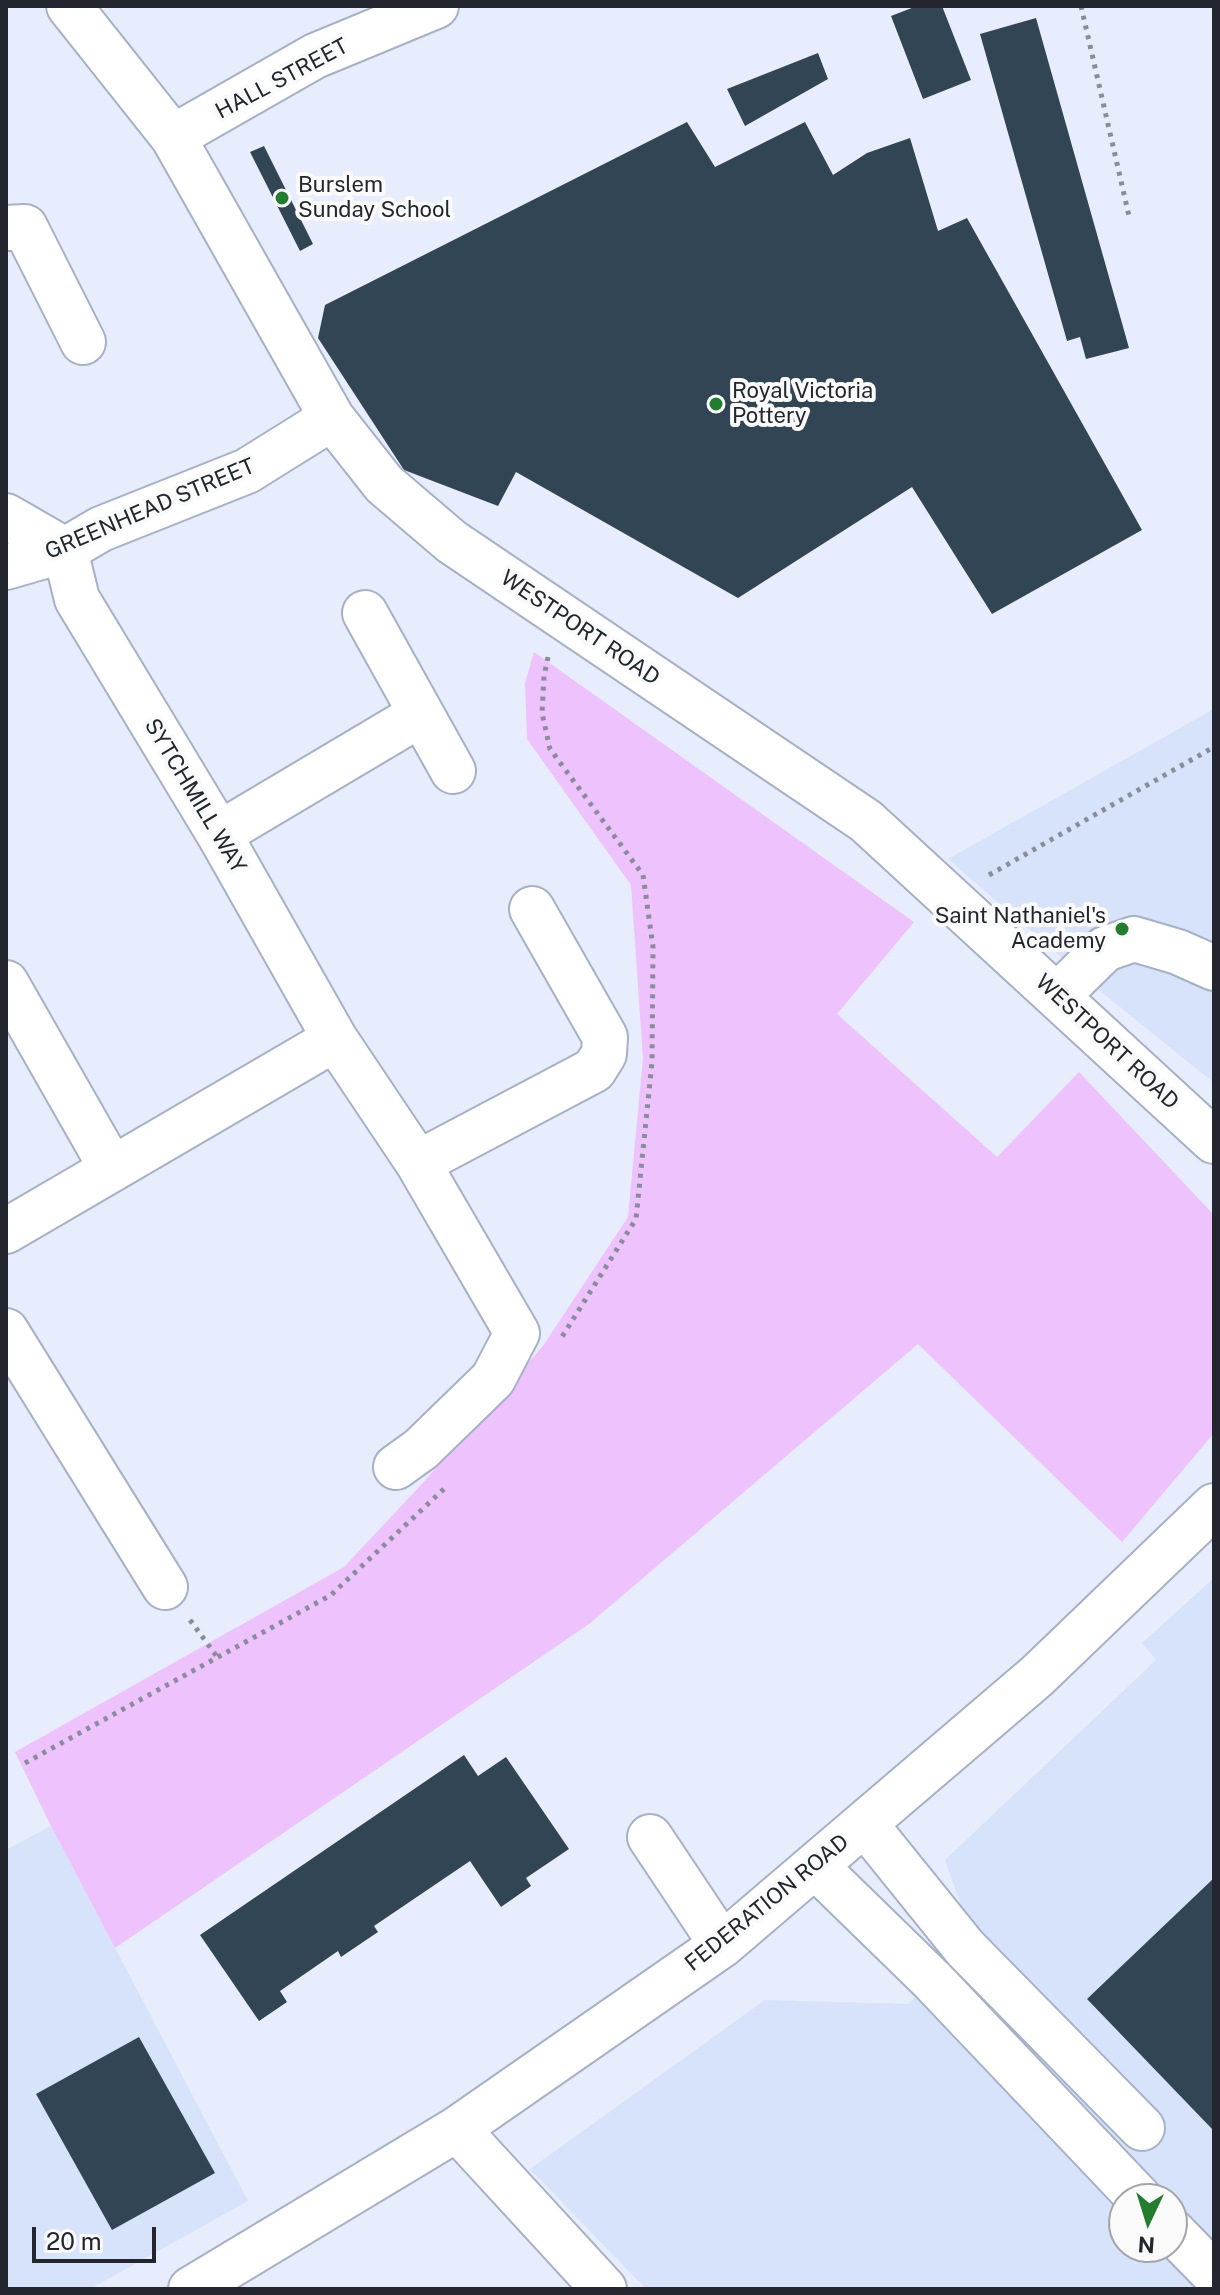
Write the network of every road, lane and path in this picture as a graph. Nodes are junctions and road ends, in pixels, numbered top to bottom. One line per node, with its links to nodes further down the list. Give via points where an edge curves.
1 (69, 6): 4 (street, WESTPORT ROAD)
2 (1081, 6): 5 (path)
3 (417, 10): 4 (street, HALL STREET, via 315,56)
4 (173, 137): 8 (street, WESTPORT ROAD)
5 (1129, 216)
6 (6, 228): 7 (street, via 25,227)
7 (83, 342)
8 (332, 418): 10 (street, GREENHEAD STREET, via 247,471 101,529); 17 (street, WESTPORT ROAD, via 384,484 452,542 866,821)
9 (6, 516): 10 (street)
10 (65, 550): 11 (street, GREENHEAD STREET); 16 (street, SYTCHMILL WAY, via 77,599)
11 (6, 567)
12 (365, 613): 13 (street)
13 (421, 714): 15 (street); 16 (street)
14 (1214, 747): 17 (path)
15 (453, 771)
16 (219, 834): 22 (street, SYTCHMILL WAY)
17 (950, 897): 21 (street, WESTPORT ROAD)
18 (532, 909): 24 (street, via 605,1037 604,1054 594,1070)
19 (1214, 968): 21 (street, via 1134,939 1105,949)
20 (6, 983): 25 (street)
21 (1057, 996): 23 (street, WESTPORT ROAD)
22 (335, 1039): 24 (street, SYTCHMILL WAY); 25 (street)
23 (1214, 1141)
24 (418, 1163): 28 (street, SYTCHMILL WAY, via 517,1333 493,1379)
25 (112, 1169): 26 (street)
26 (6, 1231)
27 (6, 1331): 30 (street)
28 (396, 1467)
29 (1214, 1506): 31 (street, FEDERATION ROAD, via 1037,1676)
30 (165, 1587)
31 (865, 1824): 33 (street, FEDERATION ROAD); 35 (street, via 965,1948)
32 (650, 1837): 34 (street)
33 (815, 1866): 34 (street, FEDERATION ROAD); 37 (street)
34 (722, 1945): 36 (street, FEDERATION ROAD)
35 (1142, 2128)
36 (457, 2129): 40 (street, FEDERATION ROAD); 41 (street)
37 (1125, 2183)
38 (1188, 2247): 39 (street)
39 (1214, 2274)
40 (201, 2287)
41 (604, 2289)

